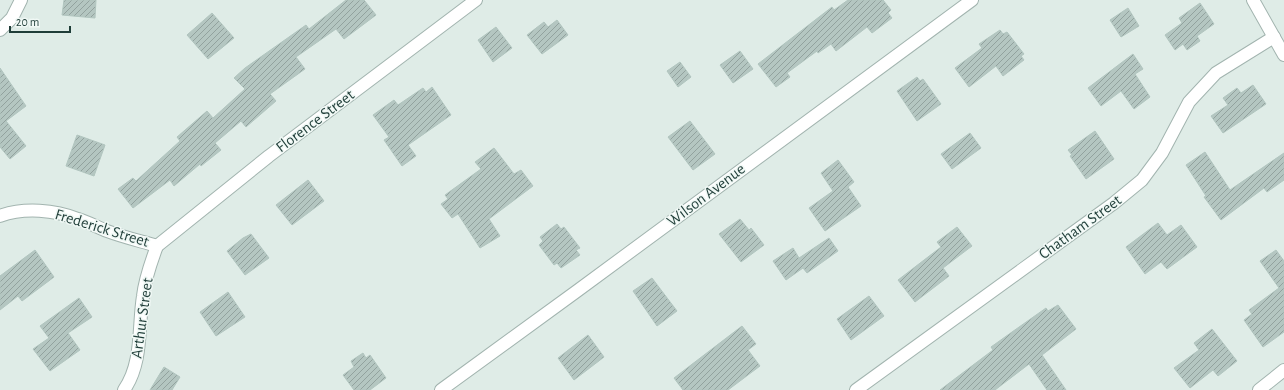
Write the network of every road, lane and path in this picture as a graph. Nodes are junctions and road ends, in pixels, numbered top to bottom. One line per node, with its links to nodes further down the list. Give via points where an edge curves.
1 (21, 0): 5 (street, via 12,18)
2 (476, 0): 9 (street, Florence Street, via 269,156)
3 (972, 0): 12 (street, Wilson Avenue)
4 (1253, 0): 6 (street)
5 (0, 30)
6 (1274, 37): 7 (street); 13 (street, Chatham Street, via 1216,73 1189,102 1162,154 1142,180)
7 (1284, 55)
8 (0, 216): 9 (street, Frederick Street, via 19,211 65,214 107,231)
9 (157, 246): 11 (street, Arthur Street, via 144,288 137,358)
10 (1284, 370): 14 (street)
11 (124, 390)
12 (441, 390)
13 (856, 390)
14 (1258, 390)

